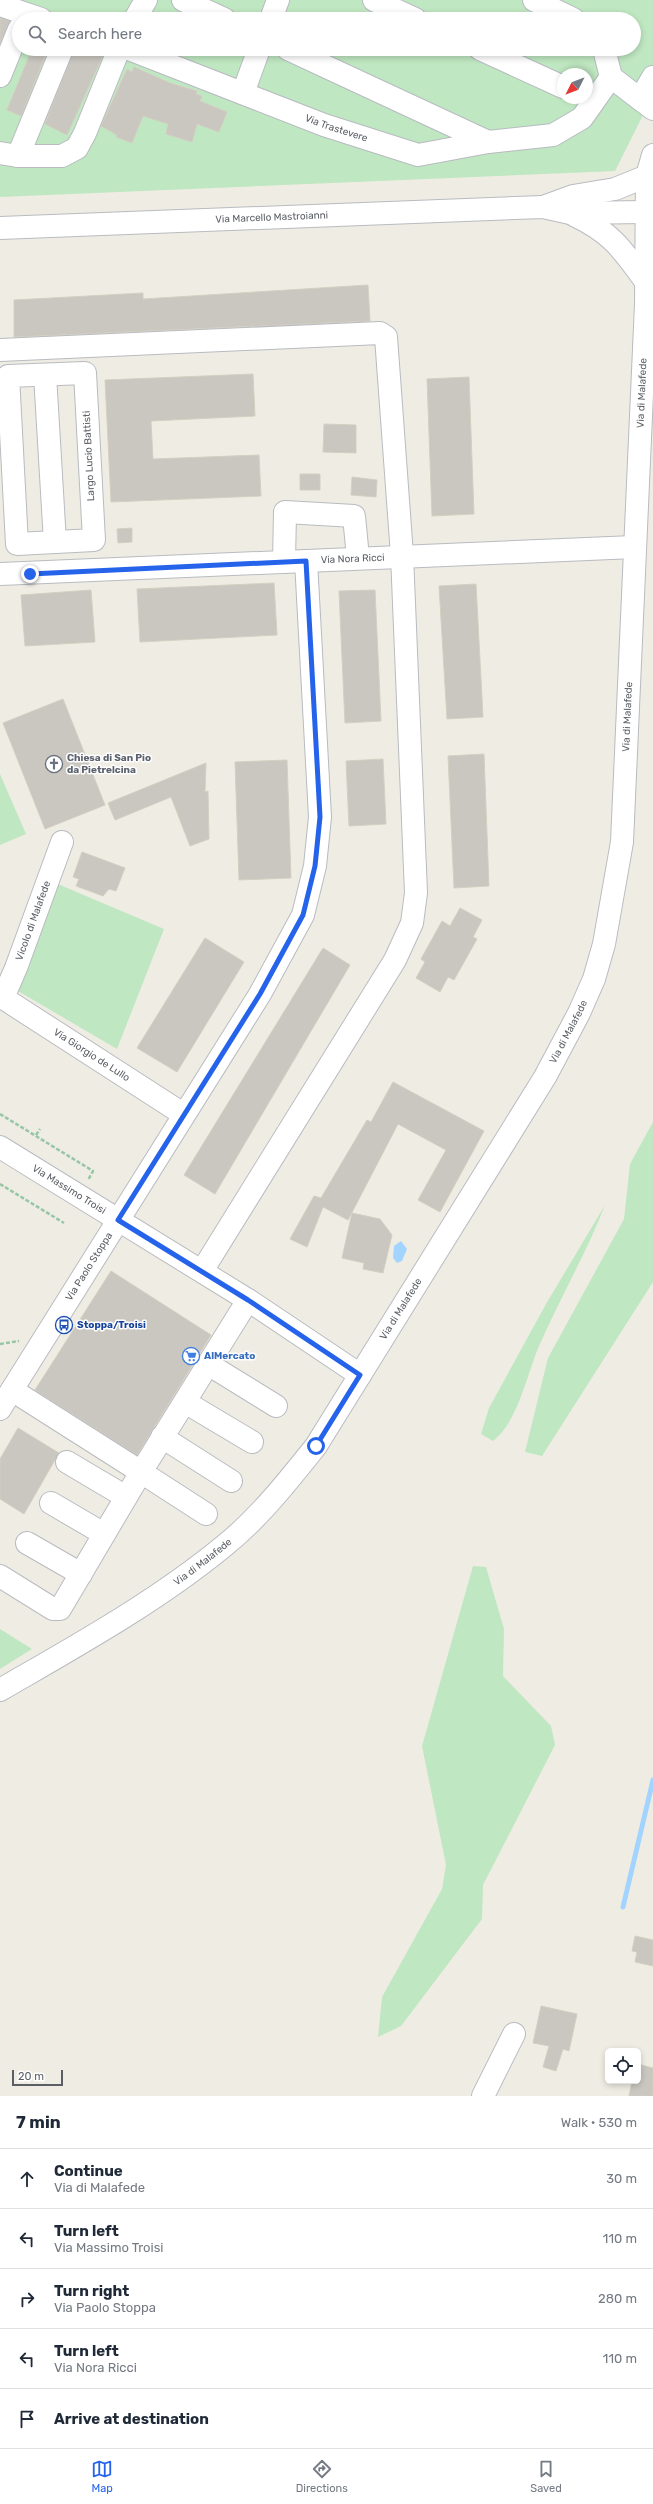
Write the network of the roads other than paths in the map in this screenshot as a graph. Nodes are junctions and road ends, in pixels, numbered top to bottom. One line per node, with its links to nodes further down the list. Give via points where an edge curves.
1 (146, 0): 8 (street)
2 (184, 0): 9 (street)
3 (278, 0): 10 (street)
4 (374, 0): 11 (street)
5 (534, 0): 12 (street)
6 (0, 5): 7 (street)
7 (13, 12)
8 (139, 12)
9 (209, 12)
10 (274, 12)
11 (400, 12)
12 (559, 12)
13 (12, 51): 21 (street)
14 (58, 56): 30 (street)
15 (116, 56): 30 (street, via 77,148 62,156)
16 (147, 56): 25 (street, Via Trastevere)
17 (256, 56): 25 (street)
18 (303, 56): 29 (street)
19 (495, 56): 24 (street)
20 (606, 56): 22 (street)
21 (0, 76)
22 (611, 77): 26 (street); 28 (street)
23 (653, 77): 28 (street)
24 (557, 84)
25 (243, 93): 29 (street, Via Trastevere, via 324,125 418,155)
26 (593, 98)
27 (589, 104): 29 (street, Via Trastevere, via 582,118 553,135)
28 (646, 104)
29 (488, 142)
30 (9, 155)
31 (653, 155): 32 (street, Via di Malafede)
32 (647, 176): 33 (street, via 615,189 573,196); 34 (street, Via di Malafede)
33 (543, 207): 35 (street); 36 (street, Via Marcello Mastroianni)
34 (646, 212): 35 (street); 37 (street, Via di Malafede)
35 (570, 213): 37 (street, via 597,225 623,249)
36 (0, 228)
37 (646, 282): 43 (street, Via di Malafede)
38 (0, 350): 44 (street, via 384,334 387,340)
39 (45, 375): 40 (street, Largo Lucio Battisti); 42 (street); 42 (street, Largo Lucio Battisti, via 85,373 86,389 94,540)
40 (4, 377): 41 (street, Largo Lucio Battisti)
41 (8, 515): 42 (street, Largo Lucio Battisti, via 16,544)
42 (55, 542)
43 (634, 548): 44 (street, Via Nora Ricci); 57 (street, Via di Malafede, via 622,842 610,919 594,979 580,1013 545,1077)
44 (402, 556): 45 (street, Via Nora Ricci); 54 (street, via 416,893 412,923 395,960)
45 (358, 558): 46 (street, Via Nora Ricci); 47 (street, via 354,516 285,512)
46 (306, 561): 47 (street, Via Nora Ricci); 51 (street, Via Paolo Stoppa, via 320,817 315,866 303,915 260,994)
47 (284, 562): 48 (street, Via Nora Ricci)
48 (0, 574)
49 (62, 842): 50 (street, Vicolo di Malafede, via 16,968)
50 (1, 997): 51 (street, Via Giorgio de Lullo)
51 (183, 1114): 53 (street, Via Paolo Stoppa)
52 (0, 1147): 53 (street, Via Massimo Troisi)
53 (118, 1220): 54 (street, Via Massimo Troisi); 58 (street, Via Paolo Stoppa)
54 (202, 1272): 55 (street, Via Massimo Troisi)
55 (248, 1300): 56 (street); 57 (street, Via Massimo Troisi)
56 (208, 1364): 59 (street); 60 (street)
57 (360, 1375): 74 (street, Via di Malafede, via 316,1446 265,1507 225,1546 182,1578)
58 (12, 1390): 61 (street, Via Paolo Stoppa); 65 (street)
59 (185, 1402): 62 (street); 63 (street)
60 (276, 1406)
61 (0, 1409)
62 (162, 1437): 65 (street); 66 (street)
63 (252, 1442)
64 (67, 1462): 67 (street)
65 (141, 1472): 67 (street); 69 (street)
66 (231, 1481)
67 (126, 1497): 70 (street)
68 (51, 1503): 70 (street)
69 (206, 1514)
70 (104, 1534): 72 (street)
71 (27, 1543): 72 (street)
72 (81, 1574): 73 (street, via 60,1609 55,1610)
73 (0, 1576)
74 (0, 1690)
75 (514, 2034): 76 (street)
76 (483, 2096)

